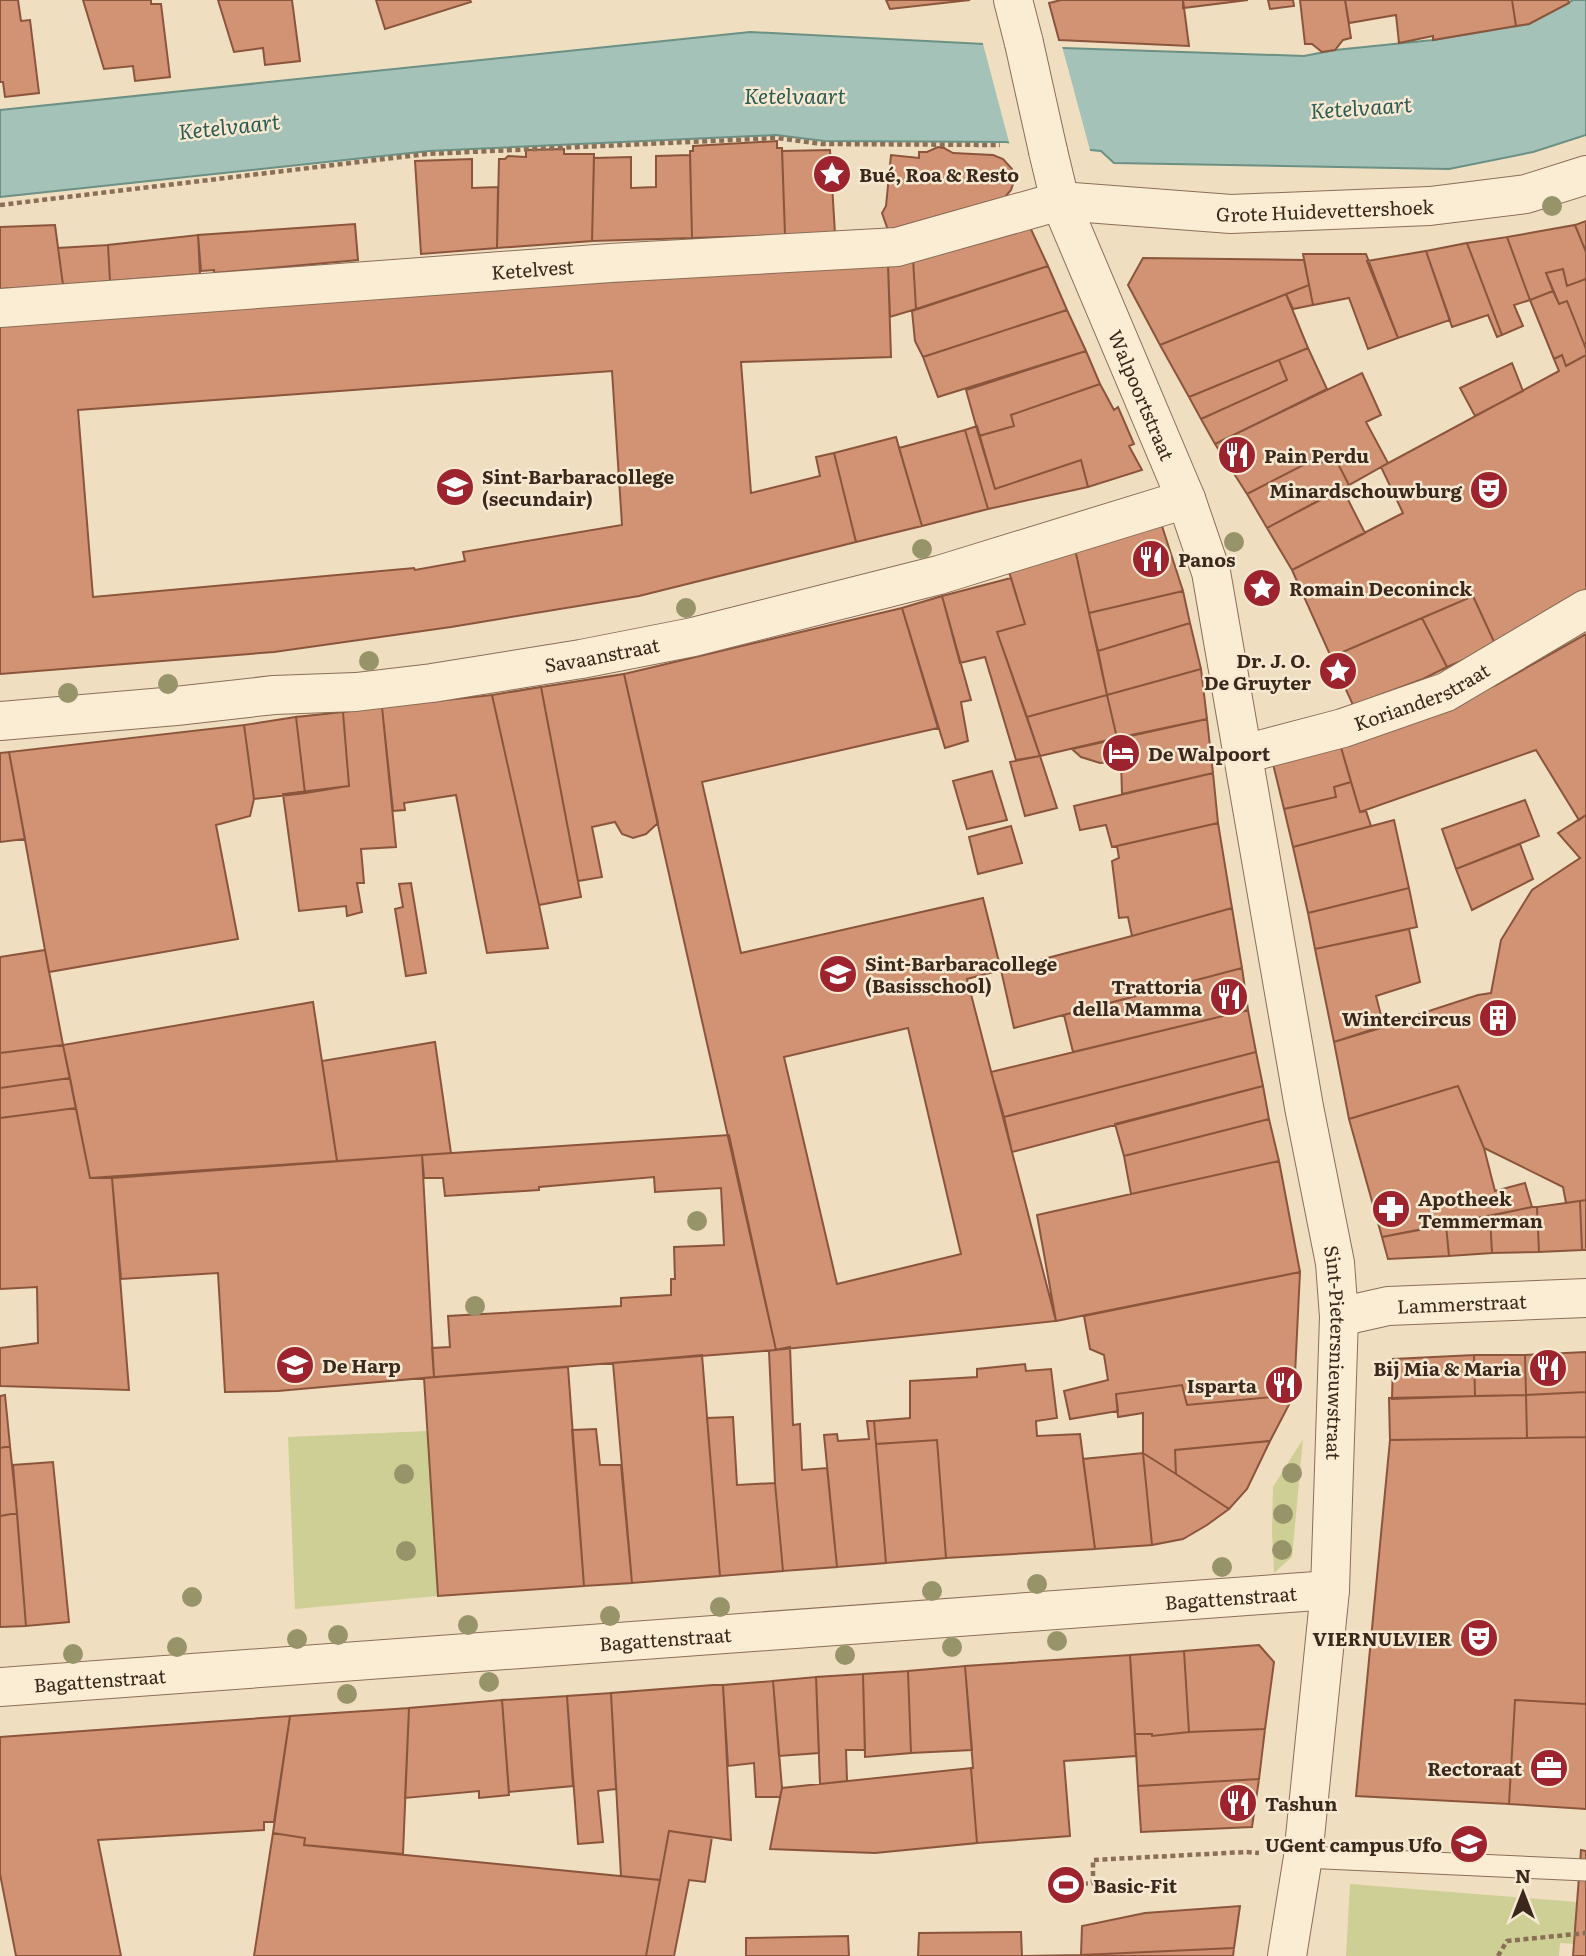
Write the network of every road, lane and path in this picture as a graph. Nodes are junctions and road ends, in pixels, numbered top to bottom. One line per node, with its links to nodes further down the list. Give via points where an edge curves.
1 (1013, 0): 4 (street, Walpoortstraat, bridge)
2 (822, 144): 5 (path, via 777,138 426,154)
3 (1586, 175): 4 (street, Grote Huidevettershoek, via 1526,194 1430,206 1231,214)
4 (1060, 201): 6 (street, Ketelvest, via 897,247 610,263); 7 (street, Walpoortstraat)
5 (0, 205)
6 (0, 308)
7 (1186, 499): 9 (street, Savaanstraat, via 939,575 693,637 581,659 356,692 274,695); 10 (street, Walpoortstraat, via 1211,572)
8 (1586, 609): 10 (street, Korianderstraat, via 1446,692 1343,728)
9 (0, 721)
10 (1244, 754): 12 (street, Sint-Pietersnieuwstraat, via 1335,1263)
11 (1586, 1298): 12 (street, Lammerstraat, via 1388,1307)
12 (1339, 1317): 13 (street, Sint-Pietersnieuwstraat)
13 (1331, 1590): 14 (street, Bagattenstraat); 15 (street, Sint-Pietersnieuwstraat)
14 (0, 1687)
15 (1303, 1857): 16 (lane); 17 (path, via 1246,1852 1093,1860 1093,1883); 19 (street, Sint-Pietersnieuwstraat)
16 (1586, 1870)
17 (1066, 1885)
18 (1586, 1933): 20 (path, via 1507,1941)
19 (1287, 1956)
20 (1498, 1956)

